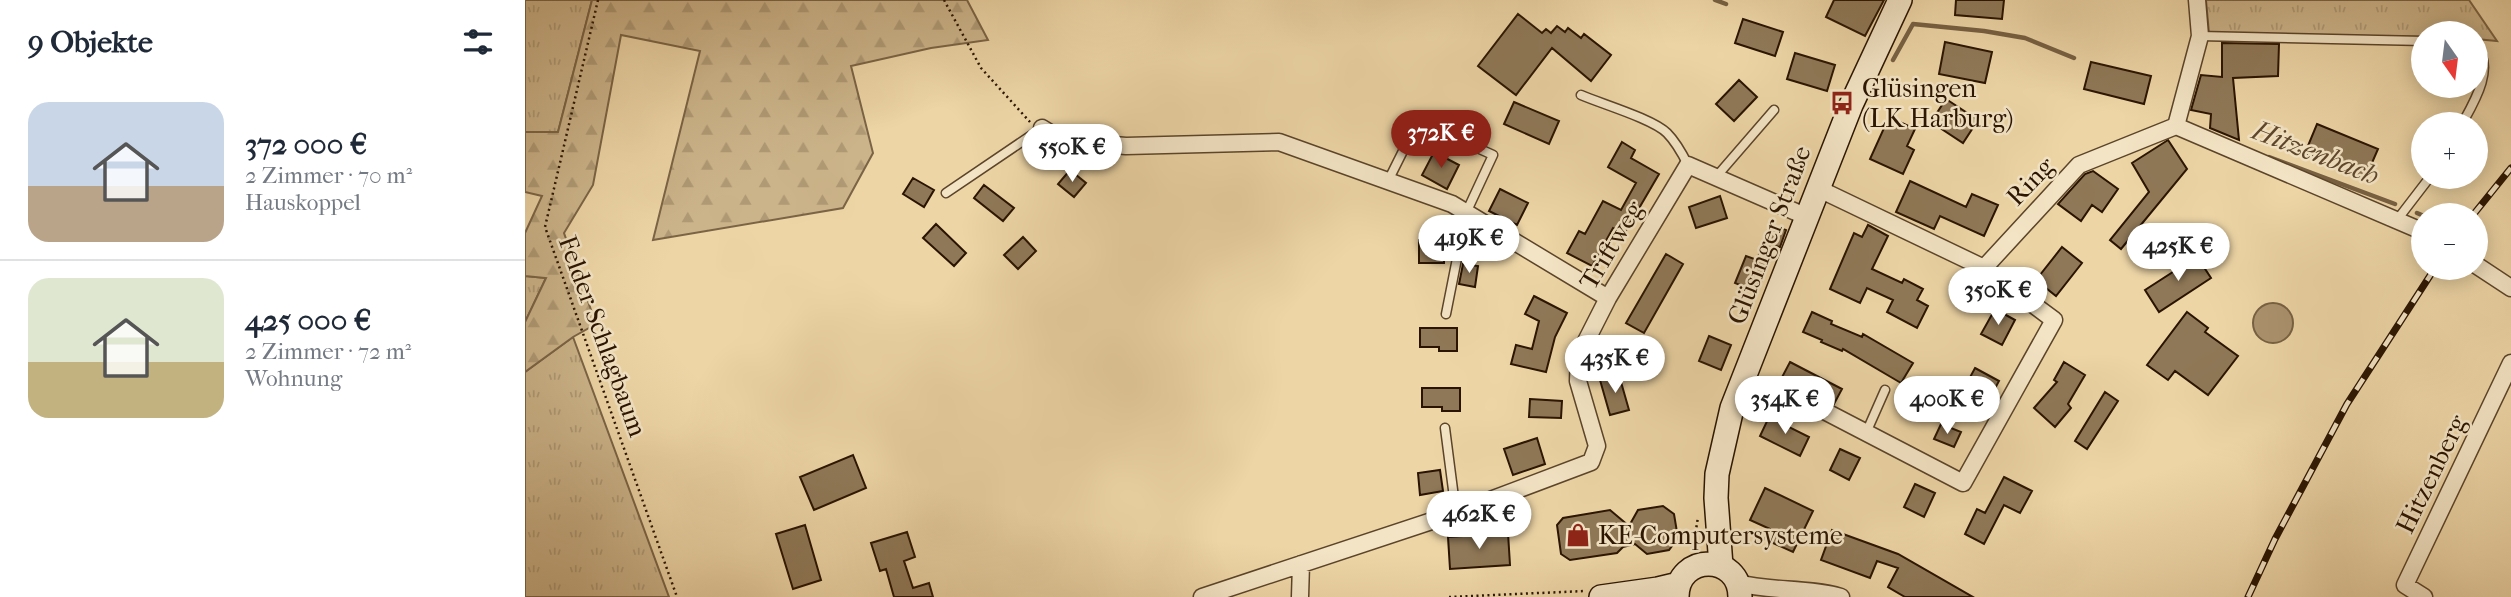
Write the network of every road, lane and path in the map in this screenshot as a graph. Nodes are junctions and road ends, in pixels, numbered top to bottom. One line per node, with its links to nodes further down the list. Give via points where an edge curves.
1 (598, 0): 39 (path, Felder Schlagbaum, via 545,227)
2 (944, 0): 10 (path, via 981,68 1027,120)
3 (1900, 0): 14 (street, Glüsinger Straße)
4 (2197, 0): 5 (street)
5 (2200, 36): 6 (lane); 9 (street)
6 (2411, 41)
7 (1581, 95): 11 (lane, via 1663,130)
8 (1775, 110): 12 (lane)
9 (2176, 126): 19 (street); 21 (street, Ring, via 2079,165)
10 (1042, 128): 13 (street, via 1063,141 1126,146 1279,142); 16 (lane)
11 (1688, 165): 12 (street); 24 (street, Triftweg)
12 (1716, 177): 18 (street)
13 (1388, 181): 17 (street); 17 (lane, via 1418,121 1493,155)
14 (1817, 188): 18 (street, Glüsinger Straße); 21 (street)
15 (2421, 189): 19 (lane)
16 (946, 193)
17 (1466, 213): 24 (street); 25 (lane)
18 (1805, 216): 34 (street, Glüsinger Straße, via 1731,408 1717,474)
19 (2397, 220): 20 (street)
20 (2411, 226)
21 (1984, 268): 31 (street, via 2054,320 1963,483)
22 (2488, 273): 23 (street)
23 (2511, 288)
24 (1608, 298): 32 (street, Triftweg, via 1579,355 1578,381 1597,446 1591,462)
25 (1446, 314)
26 (2511, 363): 45 (street, Hitzenberg, via 2405,585)
27 (1755, 376): 29 (path)
28 (1885, 390): 31 (lane)
29 (1809, 403): 31 (street)
30 (1445, 428): 32 (lane)
31 (1866, 433)
32 (1456, 513): 33 (street, Triftweg)
33 (1301, 564): 40 (street, Triftweg); 41 (street)
34 (1711, 565): 36 (street, via 1692,568); 37 (street, via 1728,570)
35 (1790, 588): 37 (street); 43 (street); 44 (street)
36 (1678, 590): 38 (street)
37 (1739, 590)
38 (1594, 594): 42 (path)
39 (677, 597)
40 (1202, 597)
41 (1300, 597)
42 (1449, 597)
43 (1759, 597)
44 (1841, 597)
45 (2424, 597)

